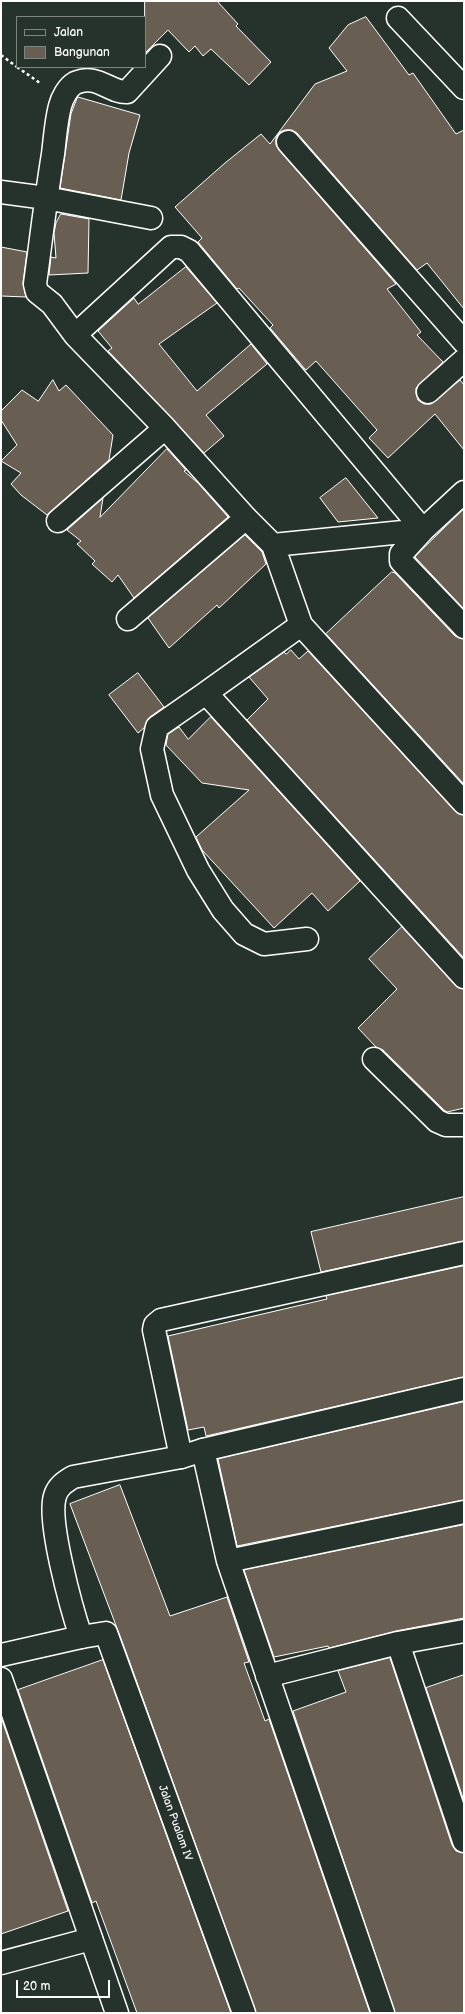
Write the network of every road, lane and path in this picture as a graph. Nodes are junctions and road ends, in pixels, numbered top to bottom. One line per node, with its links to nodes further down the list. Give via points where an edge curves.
1 (398, 18): 5 (street)
2 (1, 55): 4 (path)
3 (160, 56): 8 (street, via 127,92 90,80 73,84 68,90 60,105)
4 (16, 66)
5 (464, 88)
6 (288, 142): 11 (street)
7 (1, 192): 8 (street)
8 (46, 198): 9 (street); 10 (street, via 36,288 37,292 52,304)
9 (151, 218)
10 (75, 335): 14 (street); 18 (street, via 171,247 189,250)
11 (464, 342)
12 (464, 360): 13 (street)
13 (428, 392)
14 (165, 428): 16 (street); 17 (street)
15 (464, 492): 18 (street)
16 (246, 518): 19 (street); 20 (street)
17 (58, 521)
18 (423, 530): 19 (street); 22 (street, via 401,554 401,561)
19 (274, 545): 21 (street)
20 (128, 618)
21 (301, 624): 23 (street); 24 (street)
22 (464, 627)
23 (206, 692): 25 (street, via 157,727 152,749 162,795 198,870 223,910 244,934 264,944); 26 (street)
24 (464, 803)
25 (307, 939)
26 (464, 977)
27 (374, 1059): 28 (street, via 436,1121 446,1125)
28 (464, 1125)
29 (464, 1253): 32 (street, via 161,1320 155,1325 154,1330)
30 (464, 1390): 31 (street)
31 (203, 1450): 32 (street); 34 (street)
32 (180, 1457): 36 (street, via 73,1477 61,1484 55,1496 54,1526)
33 (464, 1512): 34 (street)
34 (228, 1560): 39 (street)
35 (464, 1631): 37 (street)
36 (81, 1637): 38 (street); 45 (street, Jalan Pualam IV, via 106,1633)
37 (398, 1643): 39 (street); 41 (street)
38 (1, 1655)
39 (267, 1676): 46 (street)
40 (1, 1680): 42 (street)
41 (464, 1841)
42 (91, 1939): 43 (street); 44 (street)
43 (1, 1963)
44 (117, 2013)
45 (244, 2013)
46 (384, 2013)

